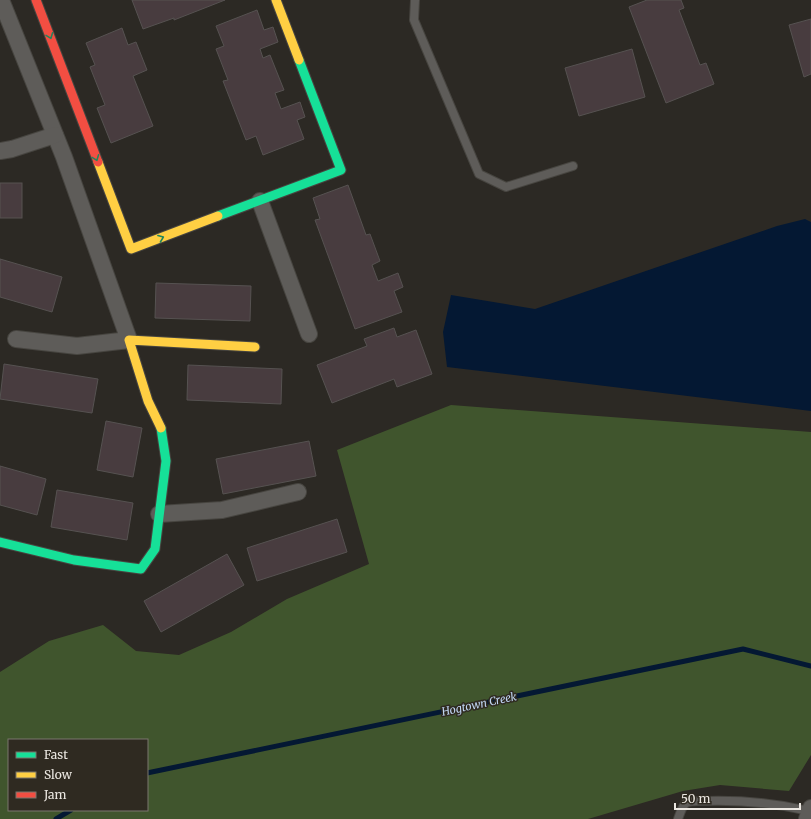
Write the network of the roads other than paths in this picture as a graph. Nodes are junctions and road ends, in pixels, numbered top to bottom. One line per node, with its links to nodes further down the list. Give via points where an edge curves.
1 (1, 0): 5 (street)
2 (36, 0): 8 (street, one-way to 8, via 131,249)
3 (276, 0): 8 (street, via 341,170)
4 (415, 0): 7 (lane, via 414,20 479,174 506,187)
5 (55, 135): 6 (street); 11 (street)
6 (0, 151)
7 (573, 166)
8 (260, 201): 9 (street)
9 (309, 334)
10 (16, 339): 11 (street, via 77,346)
11 (128, 340): 12 (street); 14 (street, via 148,401 161,428 166,461)
12 (255, 347)
13 (298, 492): 14 (street, via 222,510)
14 (159, 514): 15 (street, via 155,549 141,569 74,560)
15 (0, 542)
16 (809, 813): 17 (lane, via 787,806 729,800 692,801 683,806)
17 (678, 819)

